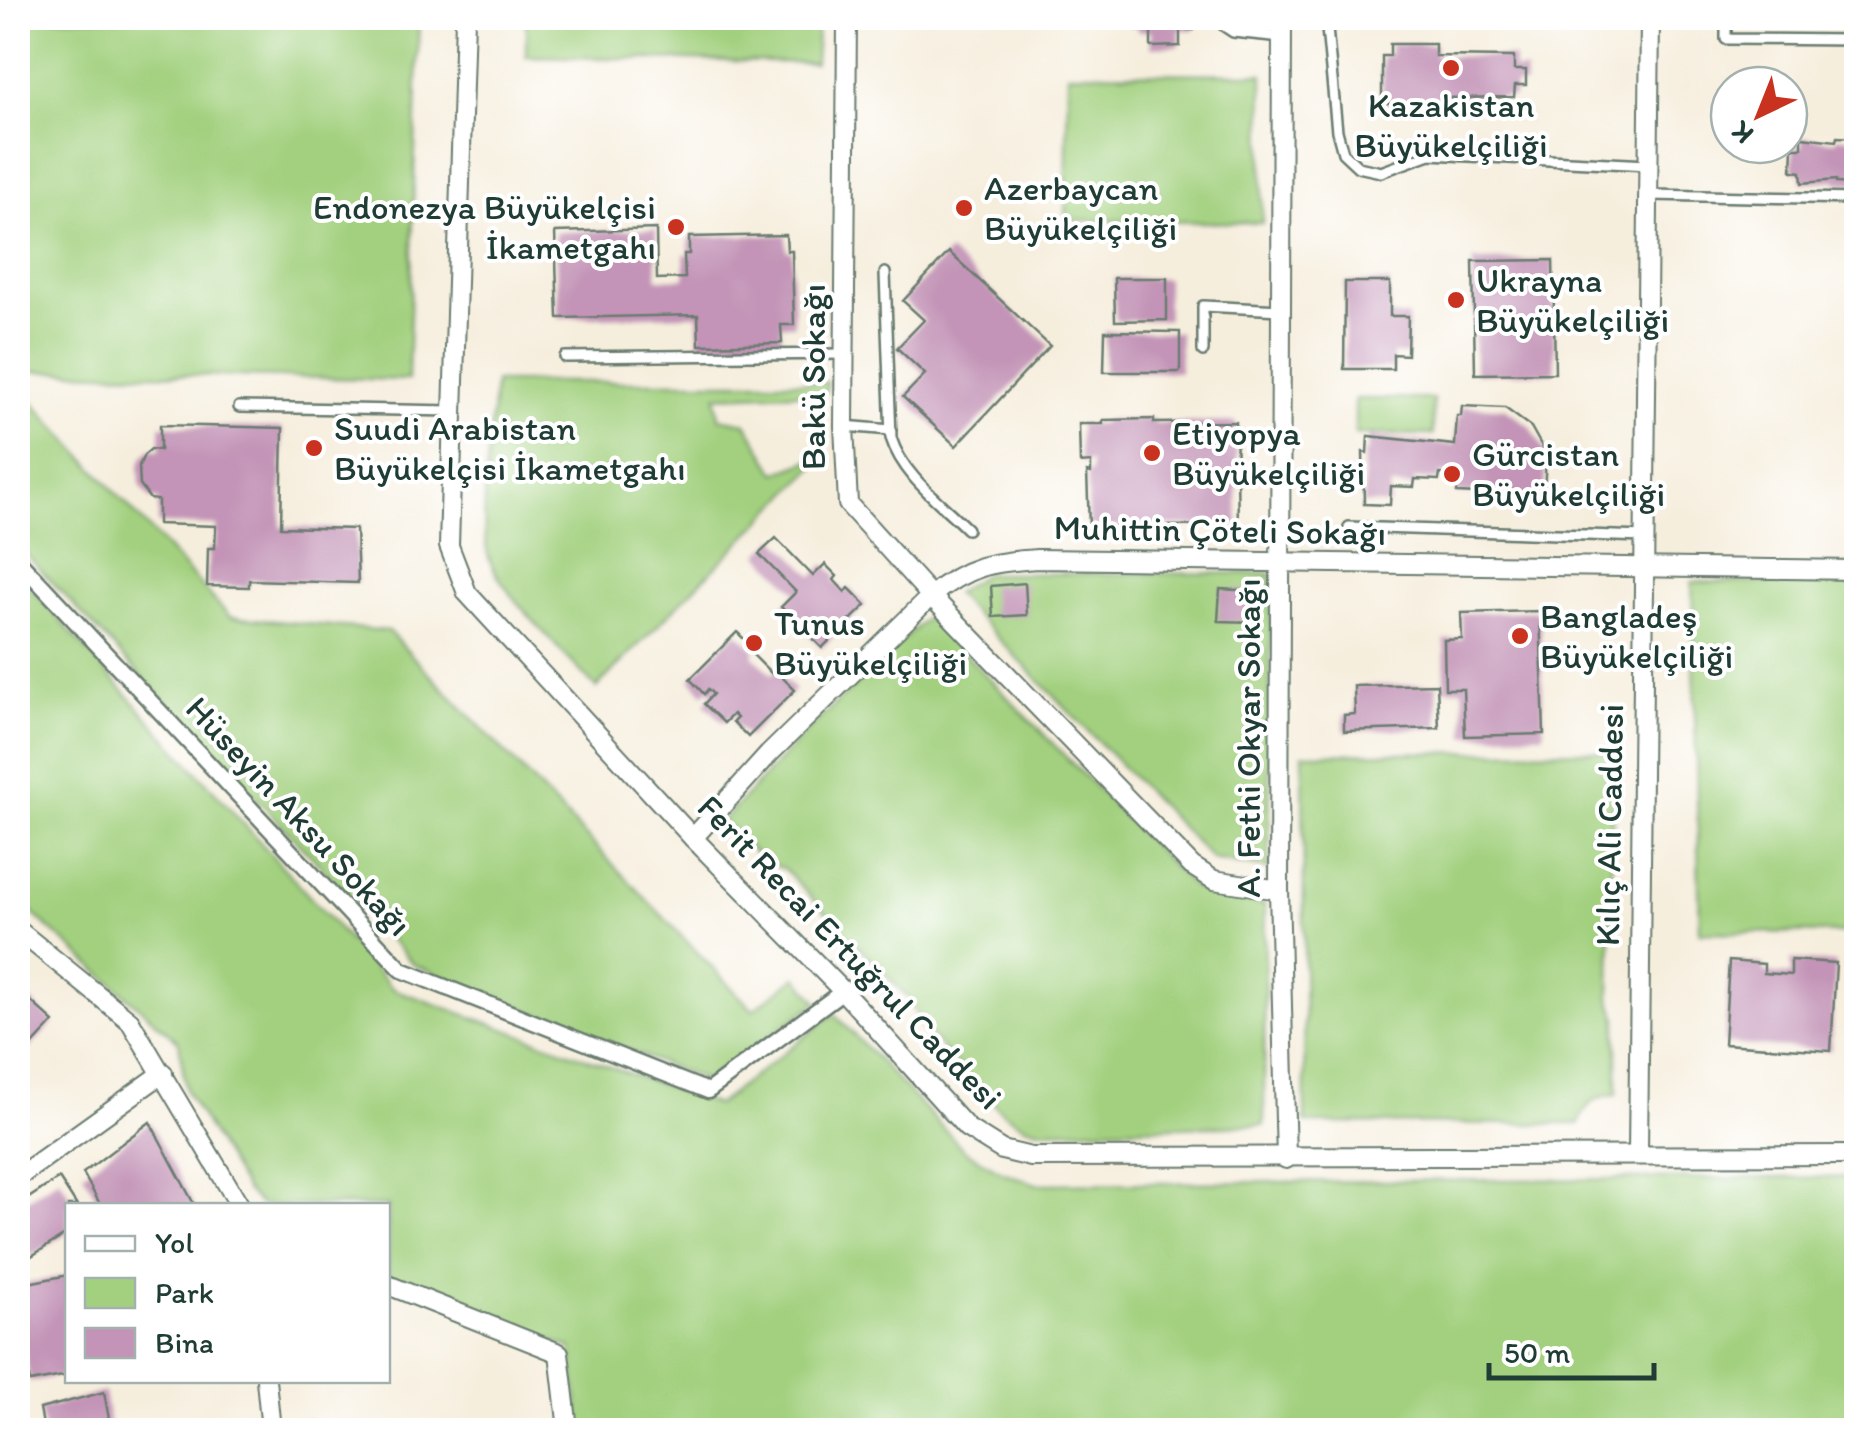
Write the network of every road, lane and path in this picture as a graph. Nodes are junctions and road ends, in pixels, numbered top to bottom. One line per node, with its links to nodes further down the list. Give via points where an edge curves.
1 (465, 18): 19 (street, Ferit Recai Ertuğrul Caddesi)
2 (847, 18): 16 (street, Bakü Sokağı)
3 (1222, 18): 8 (lane, via 1233,32)
4 (1282, 18): 8 (street, A. Fethi Okyar Sokağı)
5 (1326, 18): 10 (lane, via 1337,130 1343,153 1358,167 1381,172 1430,154)
6 (1650, 18): 10 (street, Kılıç Ali Caddesi)
7 (1726, 18): 9 (lane, via 1726,39)
8 (1282, 38): 14 (street, A. Fethi Okyar Sokağı)
9 (1856, 40)
10 (1649, 165): 11 (street, Kılıç Ali Caddesi)
11 (1648, 195): 12 (lane); 24 (street, Kılıç Ali Caddesi)
12 (1856, 199)
13 (885, 273): 21 (lane)
14 (1283, 310): 15 (lane, via 1203,306); 26 (street, A. Fethi Okyar Sokağı)
15 (1203, 351)
16 (844, 354): 17 (lane); 20 (street, Bakü Sokağı)
17 (565, 357)
18 (239, 407): 19 (lane)
19 (452, 411): 30 (street, Ferit Recai Ertuğrul Caddesi, via 450,546 467,593)
20 (844, 426): 21 (lane); 29 (street, Bakü Sokağı, via 848,504)
21 (891, 430): 23 (lane, via 896,455)
22 (1350, 527): 24 (lane)
23 (967, 529)
24 (1645, 536): 27 (street, Kılıç Ali Caddesi)
25 (18, 560): 33 (street, Hüseyin Aksu Sokağı, via 402,970 708,1091)
26 (1282, 564): 27 (street, Muhittin Çöteli Sokağı); 29 (street, Muhittin Çöteli Sokağı, via 999,562 953,577); 31 (street, A. Fethi Okyar Sokağı)
27 (1644, 570): 28 (street, Muhittin Çöteli Sokağı); 35 (street, Kılıç Ali Caddesi)
28 (1856, 570)
29 (932, 596): 30 (street, Muhittin Çöteli Sokağı, via 768,754); 31 (street, Bakü Sokağı, via 1192,866 1214,880)
30 (693, 838): 33 (street, Ferit Recai Ertuğrul Caddesi)
31 (1279, 890): 37 (street, A. Fethi Okyar Sokağı)
32 (18, 930): 34 (street, via 130,1022)
33 (843, 990): 37 (street, Ferit Recai Ertuğrul Caddesi, via 967,1128 1002,1150 1031,1157)
34 (163, 1073): 38 (street); 39 (street)
35 (1638, 1153): 36 (street, Ferit Recai Ertuğrul Caddesi); 37 (street, Ferit Recai Ertuğrul Caddesi)
36 (1856, 1155)
37 (1286, 1158)
38 (18, 1177)
39 (238, 1203)
40 (390, 1286): 43 (street, via 559,1353)
41 (266, 1383): 42 (street)
42 (271, 1430)
43 (568, 1430)

